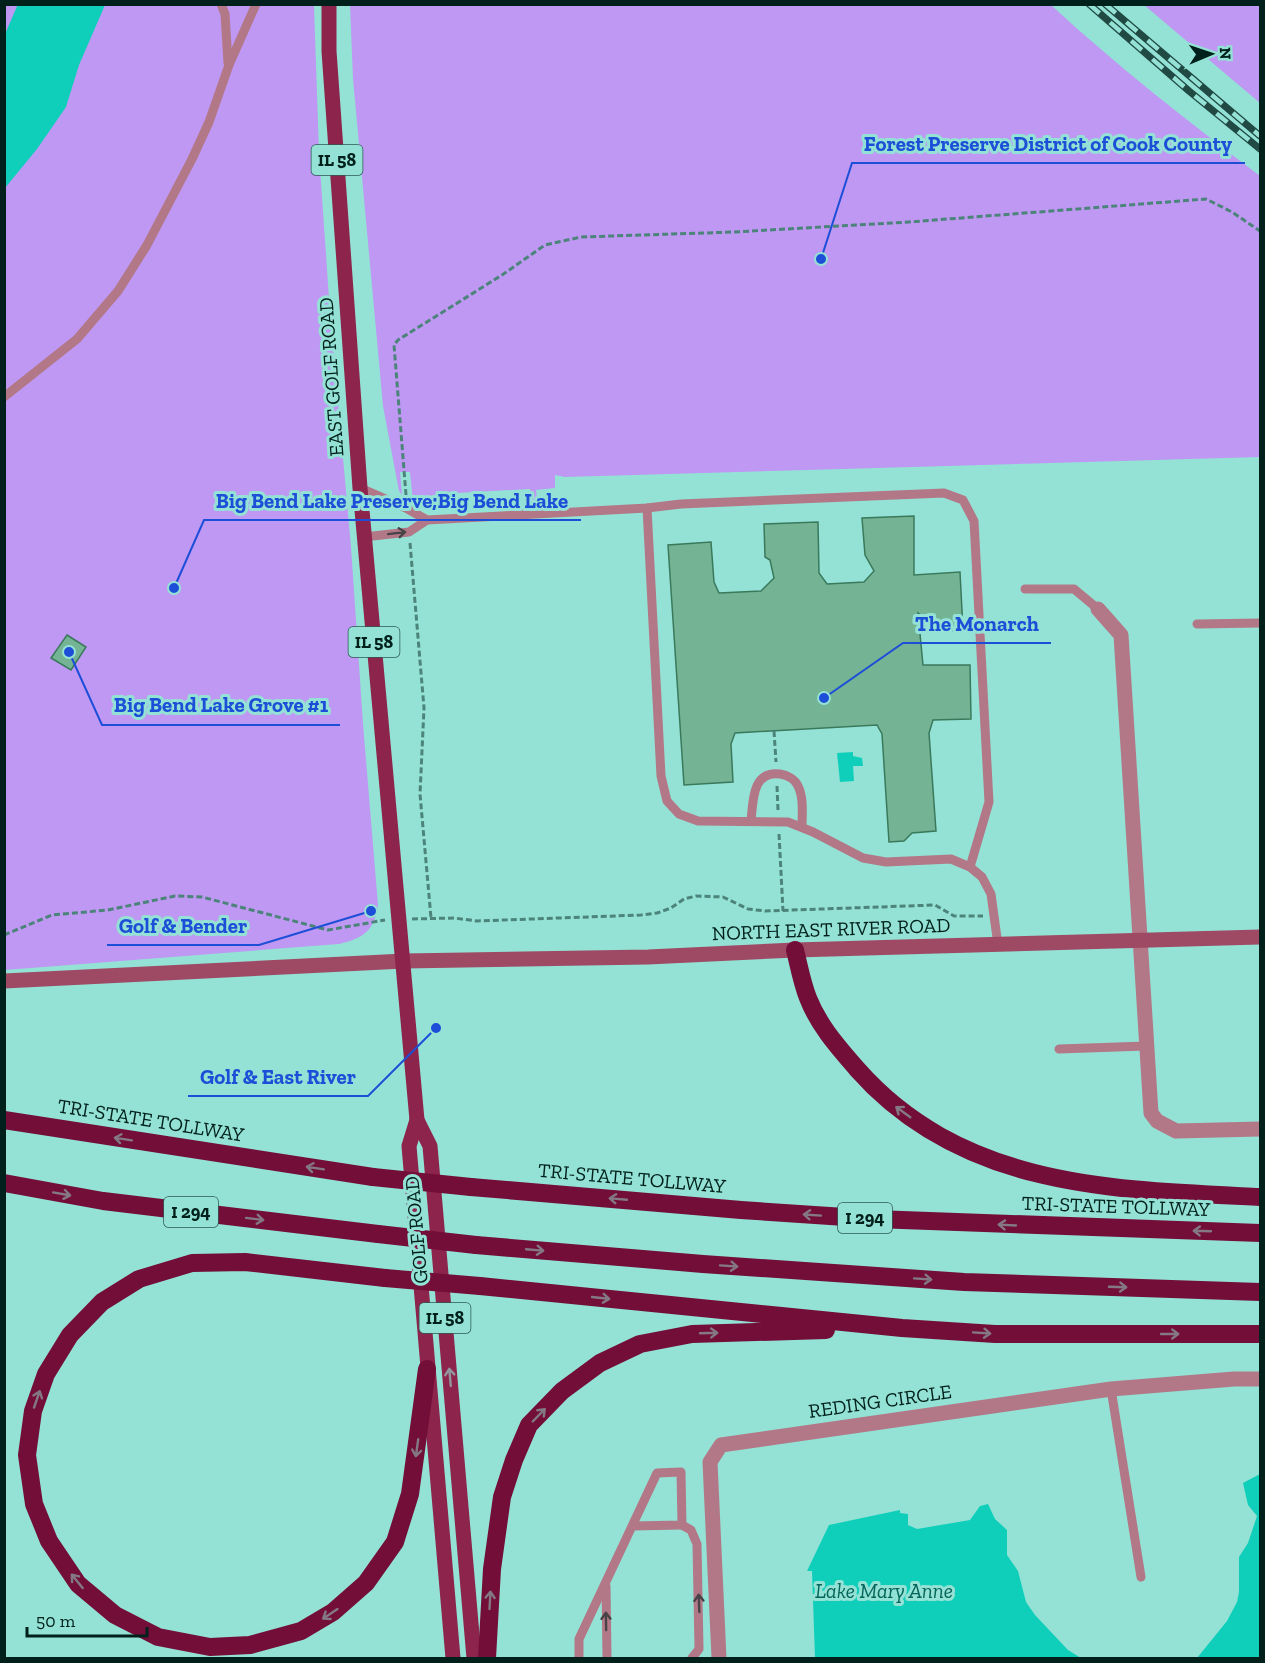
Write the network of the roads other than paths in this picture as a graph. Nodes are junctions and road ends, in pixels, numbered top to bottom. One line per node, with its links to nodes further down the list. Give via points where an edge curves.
1 (221, 4): 4 (lane)
2 (256, 4): 4 (lane)
3 (329, 4): 6 (main road, EAST GOLF ROAD / IL 58, via 329,51)
4 (229, 65): 5 (lane, via 192,159 118,291 77,339)
5 (4, 397)
6 (360, 488): 8 (lane); 9 (main road, EAST GOLF ROAD / IL 58)
7 (647, 508): 8 (lane); 14 (lane, via 661,776 667,801 680,814 698,821); 16 (lane, via 944,493 963,500 975,521 988,802)
8 (427, 520): 9 (lane, one-way to 8, via 409,532)
9 (364, 537): 21 (main road, EAST GOLF ROAD / IL 58)
10 (1024, 589): 11 (lane, via 1074,589)
11 (1098, 609): 18 (street, via 1121,635)
12 (1260, 623): 13 (lane)
13 (1197, 624)
14 (751, 821): 15 (lane, via 788,822); 15 (lane, via 756,784 762,777 781,774 798,784)
15 (802, 827): 16 (lane, via 863,858 886,862 951,859)
16 (970, 867): 19 (lane, via 982,877 991,894)
17 (1260, 937): 18 (street, NORTH EAST RIVER ROAD)
18 (1140, 941): 19 (street, NORTH EAST RIVER ROAD); 23 (street)
19 (998, 945): 20 (street, NORTH EAST RIVER ROAD)
20 (795, 950): 21 (street, NORTH EAST RIVER ROAD); 29 (highway, one-way to 20, via 1090,1185 1014,1169 952,1144 899,1110 828,1035 808,998)
21 (404, 961): 22 (street, NORTH EAST RIVER ROAD); 26 (main road, GOLF ROAD / IL 58)
22 (4, 981)
23 (1146, 1046): 24 (lane); 27 (street, via 1151,1113 1157,1121 1176,1131)
24 (1059, 1049)
25 (4, 1120): 30 (highway, TRI-STATE TOLLWAY / I 294, one-way to 25, bridge, via 875,1219 471,1187 373,1177)
26 (417, 1120): 34 (main road, GOLF ROAD / IL 58, via 409,1146); 42 (main road, GOLF ROAD / IL 58, one-way to 26, via 430,1146)
27 (1260, 1129)
28 (4, 1183): 31 (highway, I 294, one-way to 31, bridge, via 103,1201 476,1245 964,1282)
29 (1260, 1197)
30 (1260, 1233)
31 (1260, 1292)
32 (902, 1328): 33 (highway, one-way to 33, via 995,1334); 34 (highway, one-way to 32, bridge, via 410,1494 395,1542 366,1583 333,1612 301,1631 250,1645 210,1647 158,1637 115,1615 78,1584 49,1541 34,1504 27,1455 33,1411 45,1374 70,1335 102,1302 139,1279 192,1263 245,1262); 43 (highway, one-way to 32, via 492,1569 502,1497 529,1425 562,1391 600,1363 640,1344 692,1334)
33 (1260, 1334)
34 (427, 1369): 41 (main road, GOLF ROAD / IL 58)
35 (1260, 1379): 36 (street, REDING CIRCLE)
36 (1111, 1389): 39 (lane); 47 (street, REDING CIRCLE, via 721,1446 710,1462)
37 (682, 1525): 38 (lane); 38 (lane, via 681,1472 657,1473); 46 (lane, one-way to 37, via 699,1649 697,1544 691,1530)
38 (632, 1526): 40 (lane)
39 (1141, 1577)
40 (606, 1582): 44 (lane, via 579,1639); 45 (lane, one-way to 40)
41 (453, 1659)
42 (474, 1659)
43 (487, 1659)
44 (579, 1659)
45 (607, 1659)
46 (692, 1659)
47 (719, 1659)

